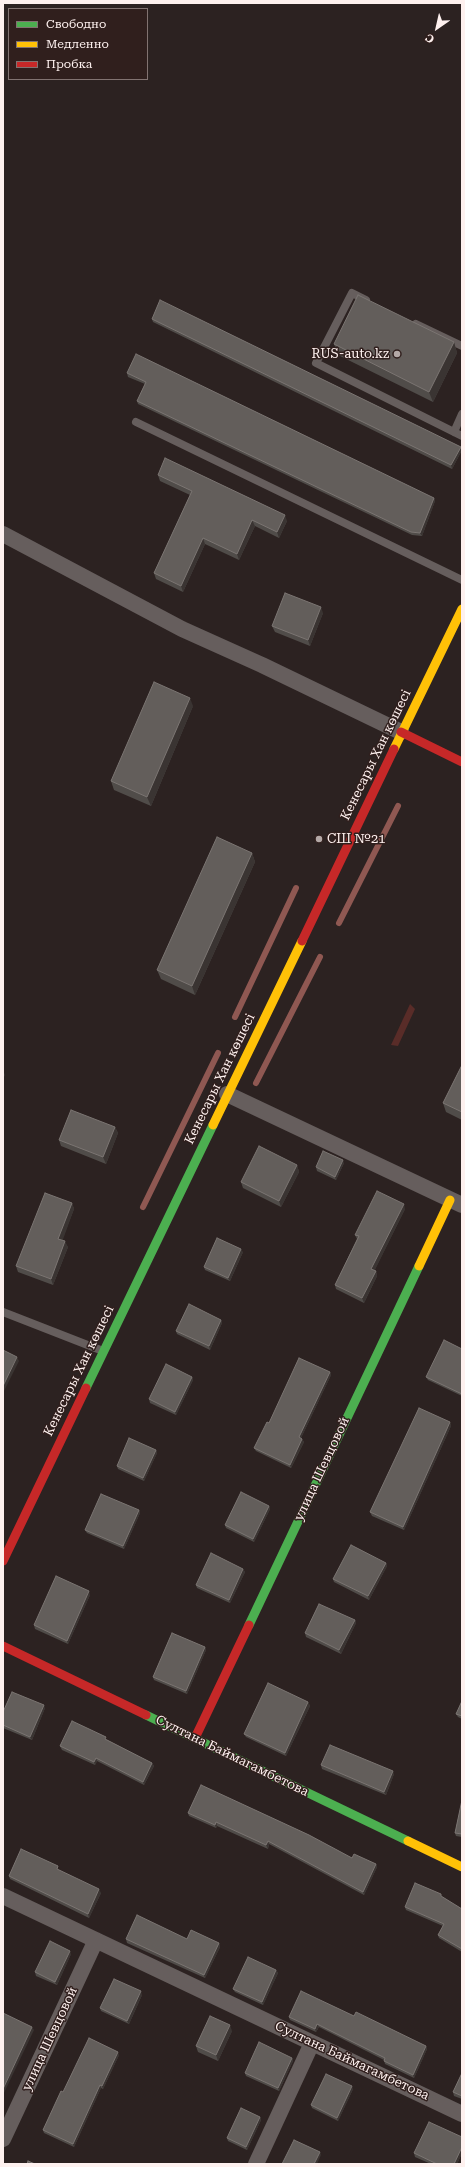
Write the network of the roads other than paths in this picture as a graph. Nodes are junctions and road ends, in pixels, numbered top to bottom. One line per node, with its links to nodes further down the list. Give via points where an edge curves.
1 (372, 303): 6 (lane, via 352,293 316,363)
2 (407, 320): 3 (lane)
3 (462, 346)
4 (462, 414): 6 (lane)
5 (136, 422): 9 (lane)
6 (454, 432): 7 (lane)
7 (462, 436)
8 (3, 534): 11 (street, via 182,629)
9 (462, 580)
10 (462, 610): 11 (street, Кенесары Хан көшесі)
11 (401, 732): 12 (street); 13 (street, Кенесары Хан көшесі)
12 (462, 762)
13 (227, 1094): 14 (street); 16 (street, Кенесары Хан көшесі)
14 (456, 1202): 19 (street, улица Шевцовой)
15 (3, 1312): 16 (lane)
16 (103, 1351): 17 (street, Кенесары Хан көшесі)
17 (3, 1561)
18 (3, 1646): 19 (street, Султана Баймагамбетова)
19 (195, 1738): 20 (street, Султана Баймагамбетова)
20 (462, 1867)
21 (3, 1896): 22 (street, Султана Баймагамбетова)
22 (96, 1940): 23 (street, Султана Баймагамбетова); 25 (street, улица Шевцовой)
23 (312, 2043): 24 (street, Султана Баймагамбетова); 26 (street)
24 (462, 2114)
25 (3, 2139)
26 (256, 2164)

